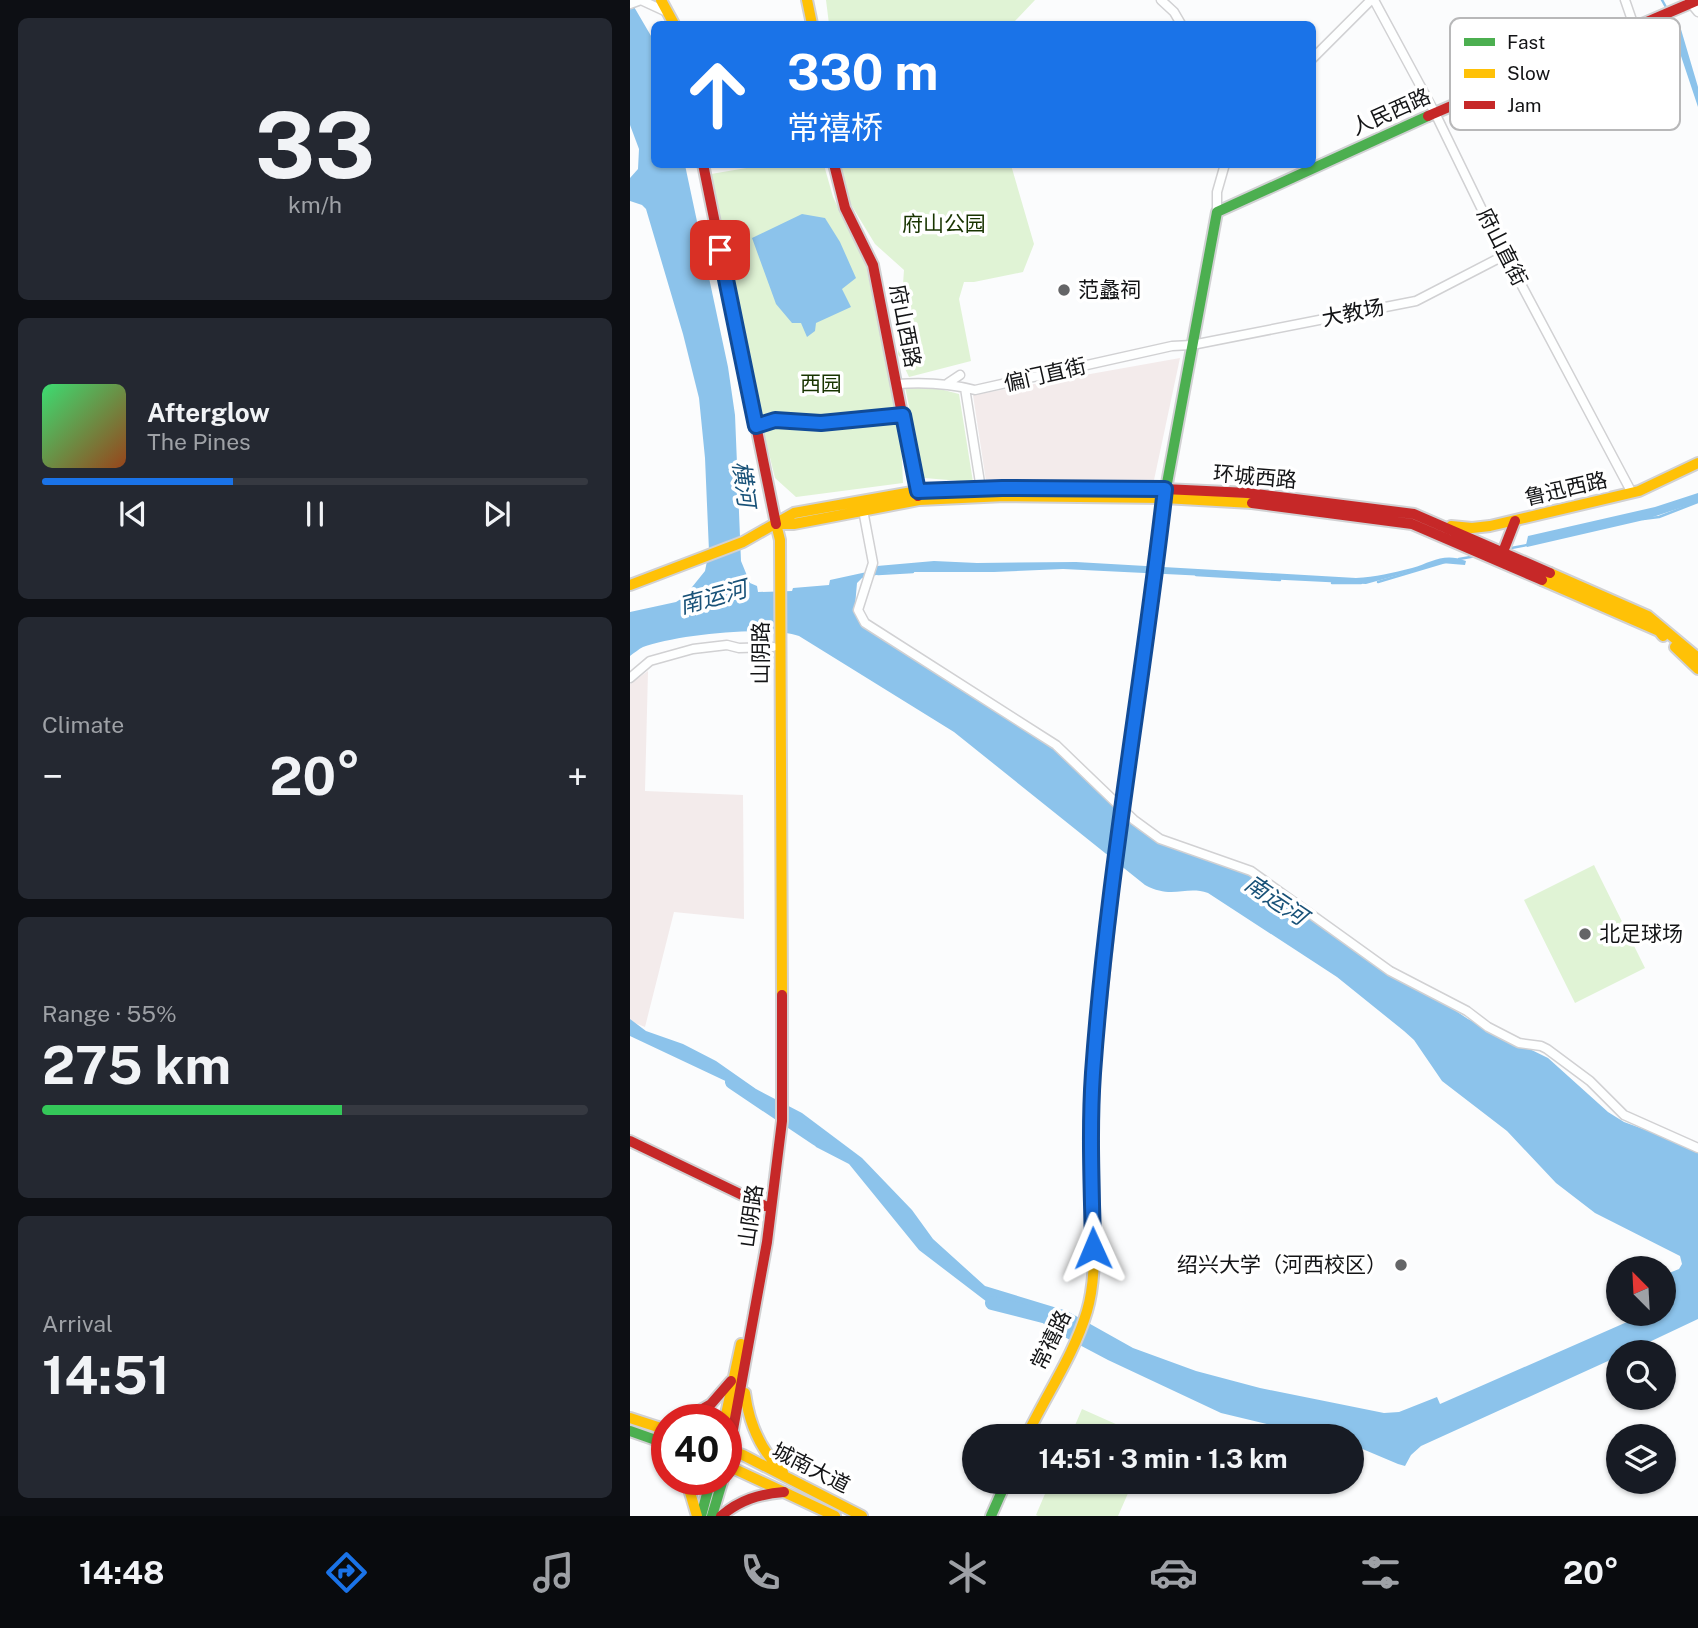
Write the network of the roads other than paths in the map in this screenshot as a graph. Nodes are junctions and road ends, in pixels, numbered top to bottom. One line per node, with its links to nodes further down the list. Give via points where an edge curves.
1 (661, 0): 8 (main road)
2 (807, 0): 13 (main road)
3 (1161, 0): 14 (street)
4 (1372, 0): 15 (street); 17 (street, 府山直街)
5 (1625, 0): 10 (street)
6 (1692, 1): 9 (street); 11 (main road, 人民西路)
7 (637, 2): 8 (street)
8 (667, 12): 12 (main road)
9 (1698, 12)
10 (1631, 18)
11 (1652, 18)
12 (672, 21)
13 (811, 21)
14 (1179, 21)
15 (1316, 55)
16 (1450, 106): 17 (main road, 人民西路)
17 (1435, 113): 18 (main road, 人民西路); 24 (street, 府山直街)
18 (1316, 167)
19 (704, 168): 31 (main road)
20 (835, 168): 28 (main road, 府山西路, via 845,208 873,265)
21 (1224, 168): 23 (street)
22 (1314, 168): 23 (main road, 人民西路)
23 (1217, 212): 25 (main road)
24 (1505, 255): 25 (street, 大教场, via 1416,301); 34 (street, 府山直街)
25 (1192, 345): 29 (street, 偏门直街, via 975,390); 35 (main road)
26 (960, 375): 27 (street)
27 (948, 383): 28 (street, 偏门直街); 29 (street, 偏门直街)
28 (897, 384): 30 (main road, 府山西路)
29 (965, 388): 33 (street)
30 (903, 415): 31 (street, via 821,423 775,420); 36 (main road, 府山西路)
31 (756, 426): 39 (main road)
32 (1698, 463): 34 (main road, 鲁迅西路)
33 (981, 489): 35 (main road, 环城西路); 36 (main road, 环城西路)
34 (1632, 493): 38 (main road, 鲁迅西路)
35 (1165, 494): 36 (main road, 环城西路); 40 (main road, 环城西路, via 1248,493 1414,514); 41 (main road, 环城西路, via 1412,524); 58 (main road, 常禧路, bridge, via 1093,1075 1093,1272 1086,1314)
36 (918, 496): 37 (main road, 环城西路); 39 (main road, 环城西路, via 794,513)
37 (863, 510): 39 (main road, 环城西路); 51 (street, via 873,563 858,610 865,622 1056,745 1160,839 1251,871 1390,971 1520,1043 1547,1049 1624,1115)
38 (1515, 520): 40 (main road, 鲁迅西路, via 1472,528); 41 (main road)
39 (776, 524): 43 (main road, via 743,542); 44 (main road, 山阴路, via 772,543)
40 (1438, 524): 41 (main road, 环城西路)
41 (1501, 556): 42 (main road, 环城西路)
42 (1514, 562): 46 (main road, 环城西路, via 1648,615); 47 (main road, 环城西路, via 1659,631)
43 (630, 585)
44 (777, 633): 45 (main road, 山阴路); 49 (main road, 山阴路)
45 (773, 647): 48 (street, via 693,649 650,661); 49 (main road, 山阴路)
46 (1698, 658)
47 (1698, 669)
48 (630, 678)
49 (778, 1112): 52 (main road, 山阴路); 53 (main road, 山阴路, via 768,1242)
50 (630, 1141): 52 (main road)
51 (1698, 1148)
52 (765, 1206): 53 (main road, 山阴路)
53 (739, 1374): 54 (main road); 55 (main road, 山阴路); 56 (main road, 山阴路); 64 (main road, via 758,1442)
54 (711, 1404)
55 (730, 1404)
56 (735, 1404)
57 (630, 1418): 59 (main road)
58 (1032, 1424)
59 (651, 1425)
60 (630, 1431): 61 (main road)
61 (649, 1438)
62 (742, 1455): 64 (main road, 城南大道)
63 (742, 1473): 65 (main road, 城南大道)
64 (796, 1483): 74 (main road, 城南大道)
65 (787, 1492): 72 (main road, via 743,1499); 73 (main road, 城南大道)
66 (1001, 1494): 75 (main road)
67 (692, 1495): 70 (main road)
68 (706, 1495): 70 (main road)
69 (718, 1495): 71 (main road)
70 (699, 1516)
71 (712, 1516)
72 (721, 1516)
73 (835, 1516)
74 (862, 1516)
75 (991, 1516)

